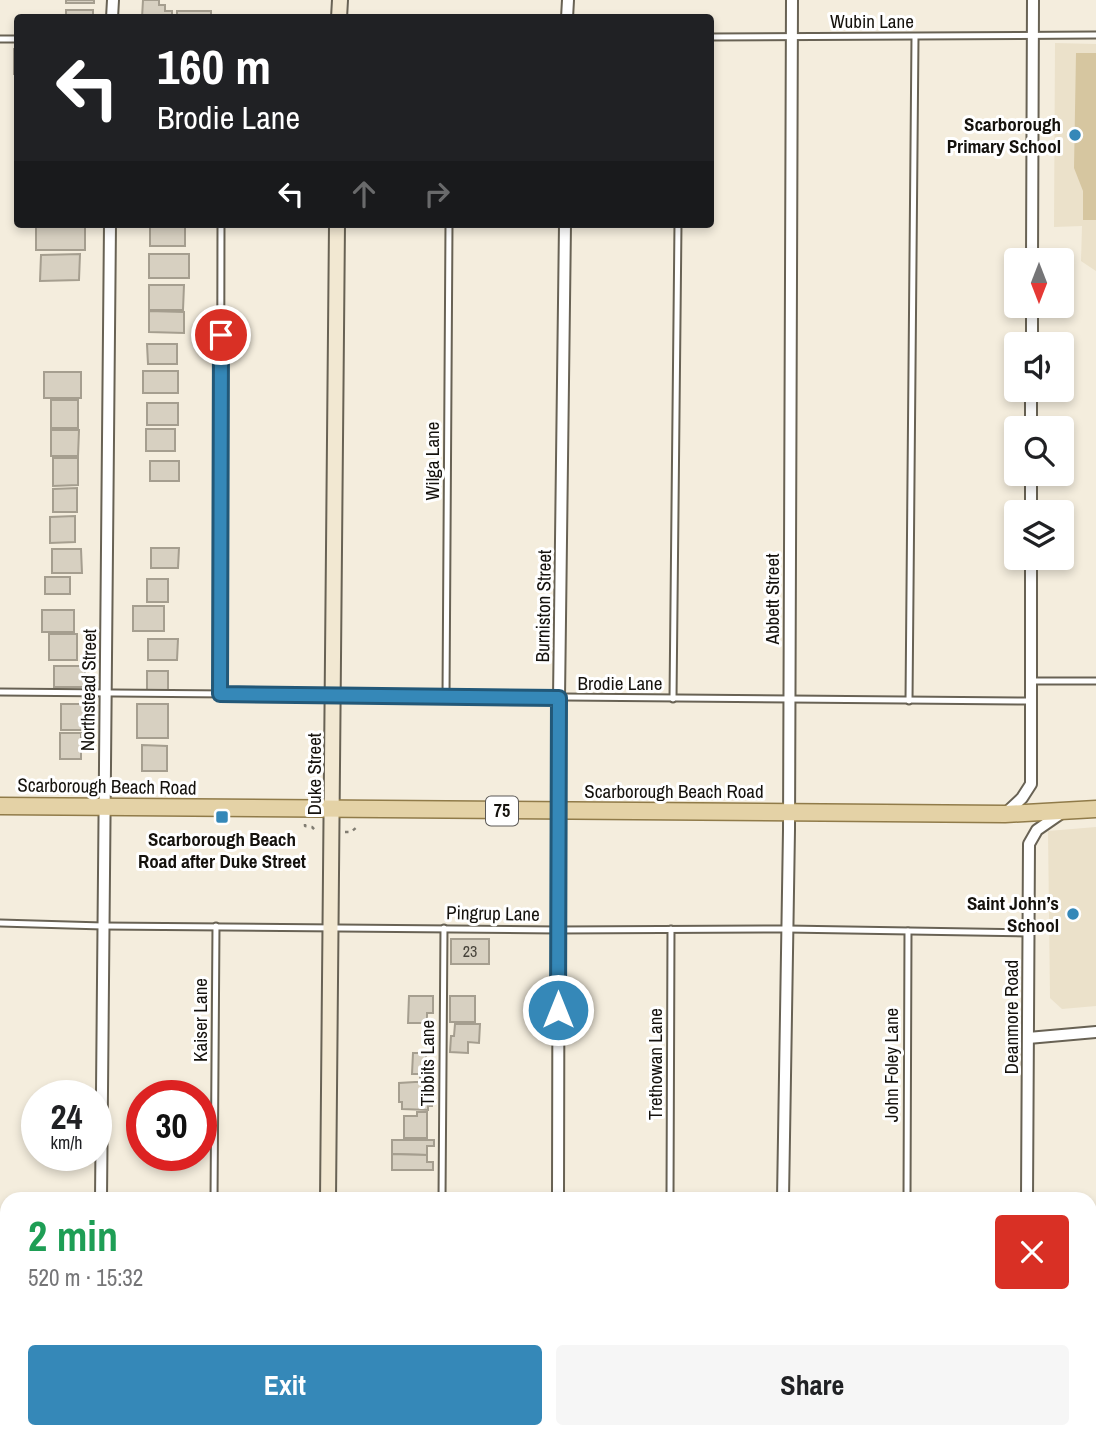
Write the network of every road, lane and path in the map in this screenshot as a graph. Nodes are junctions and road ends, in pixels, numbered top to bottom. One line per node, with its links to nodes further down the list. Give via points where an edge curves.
1 (792, 0): 5 (street, Abbett Street)
2 (1033, 0): 3 (street)
3 (1033, 35): 4 (lane, Wubin Lane); 7 (lane, Wubin Lane); 14 (street)
4 (1096, 35)
5 (792, 36): 6 (lane, Wubin Lane); 7 (lane, Wubin Lane); 25 (street, Abbett Street)
6 (714, 37)
7 (915, 37): 26 (lane)
8 (110, 228): 20 (street, Northstead Street)
9 (221, 228): 19 (lane)
10 (337, 228): 21 (main road, Duke Street)
11 (449, 228): 22 (lane, Wilga Lane)
12 (565, 228): 23 (street, Burniston Street)
13 (678, 228): 24 (lane)
14 (1032, 248)
15 (1031, 570): 16 (street)
16 (1030, 681): 17 (lane); 27 (street)
17 (1096, 681)
18 (0, 692): 20 (lane, Brodie Lane)
19 (220, 694): 20 (lane, Brodie Lane); 21 (lane, Brodie Lane)
20 (105, 695): 29 (street, Northstead Street)
21 (334, 696): 22 (lane, Brodie Lane); 31 (main road, Duke Street)
22 (446, 697): 23 (lane, Brodie Lane)
23 (559, 698): 24 (lane, Brodie Lane); 32 (street, Burniston Street)
24 (673, 699): 25 (lane, Brodie Lane)
25 (789, 700): 26 (lane, Brodie Lane); 34 (street, Abbett Street)
26 (909, 701): 27 (lane, Brodie Lane)
27 (1030, 701): 35 (street, via 1031,784)
28 (0, 806): 29 (main road, Scarborough Beach Road / 75)
29 (104, 808): 31 (main road, Scarborough Beach Road / 75); 37 (street, Northstead Street)
30 (1096, 809): 33 (main road, Scarborough Beach Road / 75)
31 (333, 810): 32 (main road, Scarborough Beach Road / 75); 39 (main road, Duke Street)
32 (559, 811): 34 (main road, Scarborough Beach Road / 75); 43 (street, Burniston Street)
33 (1065, 811): 35 (main road, Scarborough Beach Road / 75); 45 (street, Deanmore Road, via 1037,830 1029,844)
34 (788, 813): 35 (main road, Scarborough Beach Road / 75); 42 (street, Abbett Street)
35 (1005, 814)
36 (0, 923): 37 (lane, Pingrup Lane)
37 (103, 926): 38 (lane, Pingrup Lane); 48 (street, Northstead Street)
38 (216, 926): 39 (lane, Pingrup Lane); 49 (lane, Kaiser Lane)
39 (330, 926): 40 (lane, Pingrup Lane); 50 (main road, Duke Street)
40 (444, 928): 43 (lane, Pingrup Lane); 51 (lane, Tibbits Lane)
41 (671, 929): 42 (lane, Pingrup Lane); 43 (lane, Pingrup Lane); 53 (lane, Trethowan Lane)
42 (787, 929): 44 (lane, Pingrup Lane); 54 (street, Abbett Street)
43 (558, 930): 52 (street, Burniston Street)
44 (908, 931): 45 (lane, Pingrup Lane); 55 (lane, John Foley Lane)
45 (1028, 933): 47 (street, Deanmore Road)
46 (1096, 1032): 47 (street)
47 (1028, 1038): 56 (street, Deanmore Road)
48 (102, 1192)
49 (214, 1192)
50 (328, 1192)
51 (442, 1192)
52 (558, 1192)
53 (670, 1192)
54 (783, 1192)
55 (907, 1192)
56 (1027, 1192)

